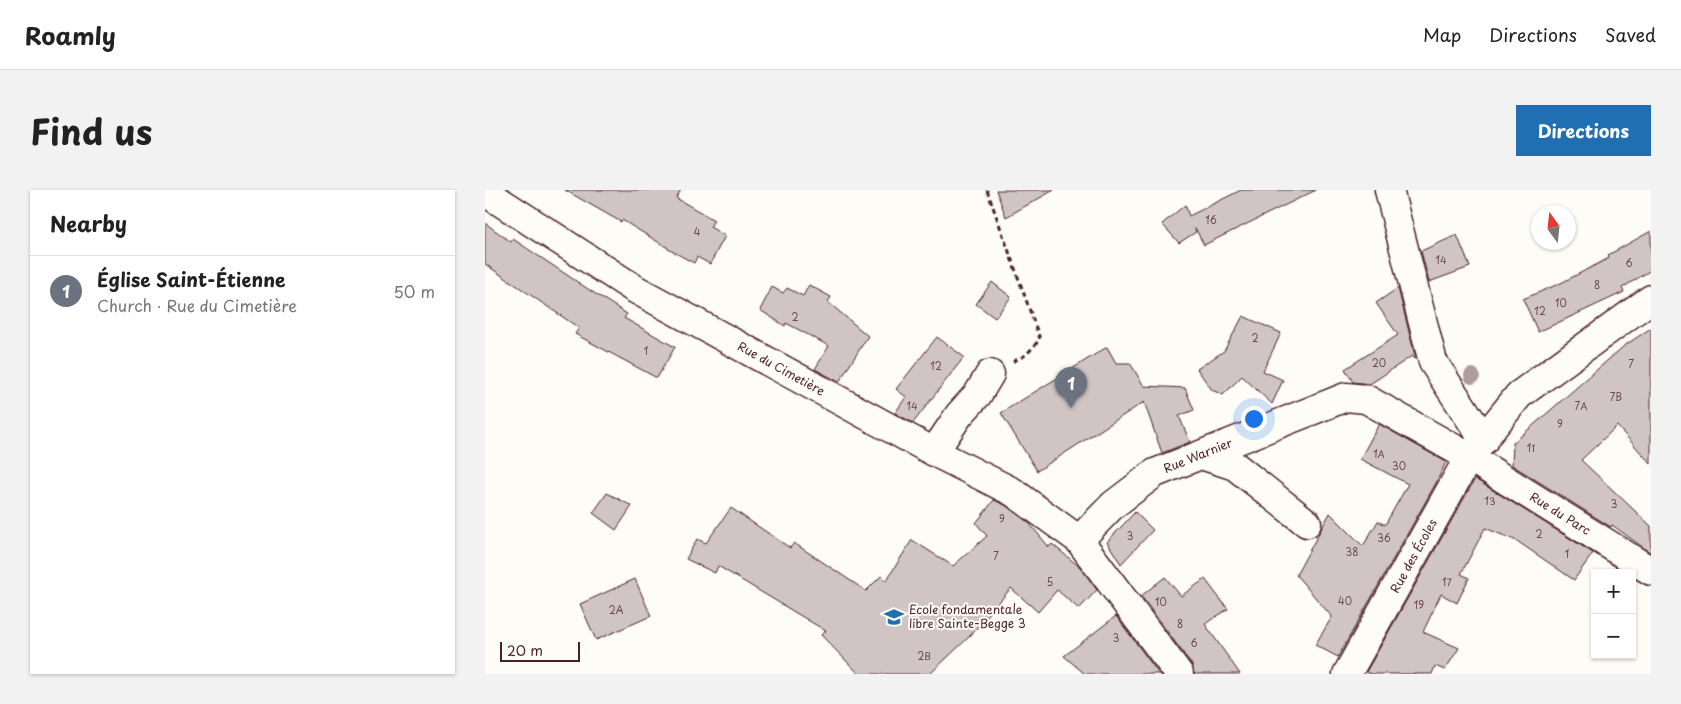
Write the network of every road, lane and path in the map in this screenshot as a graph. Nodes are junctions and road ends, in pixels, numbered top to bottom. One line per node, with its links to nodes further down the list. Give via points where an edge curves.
1 (987, 190): 5 (path, via 1040,339 1026,355)
2 (1389, 190): 6 (street, via 1433,362)
3 (485, 192): 7 (street, Rue du Cimetière, via 635,289)
4 (1651, 299): 6 (street, Rue des Écoles, via 1519,396)
5 (990, 374): 7 (street, via 978,394)
6 (1476, 448): 8 (street, Rue Warnier, via 1366,399 1346,397); 11 (street, Rue du Parc); 13 (street, Rue des Écoles)
7 (927, 449): 10 (street, Rue du Cimetière, via 1013,492)
8 (1201, 455): 9 (street, via 1235,466); 10 (street, Rue Warnier, via 1155,473 1113,505)
9 (1307, 523)
10 (1079, 540): 12 (street, Rue du Cimetière)
11 (1651, 571)
12 (1179, 674)
13 (1347, 674)

